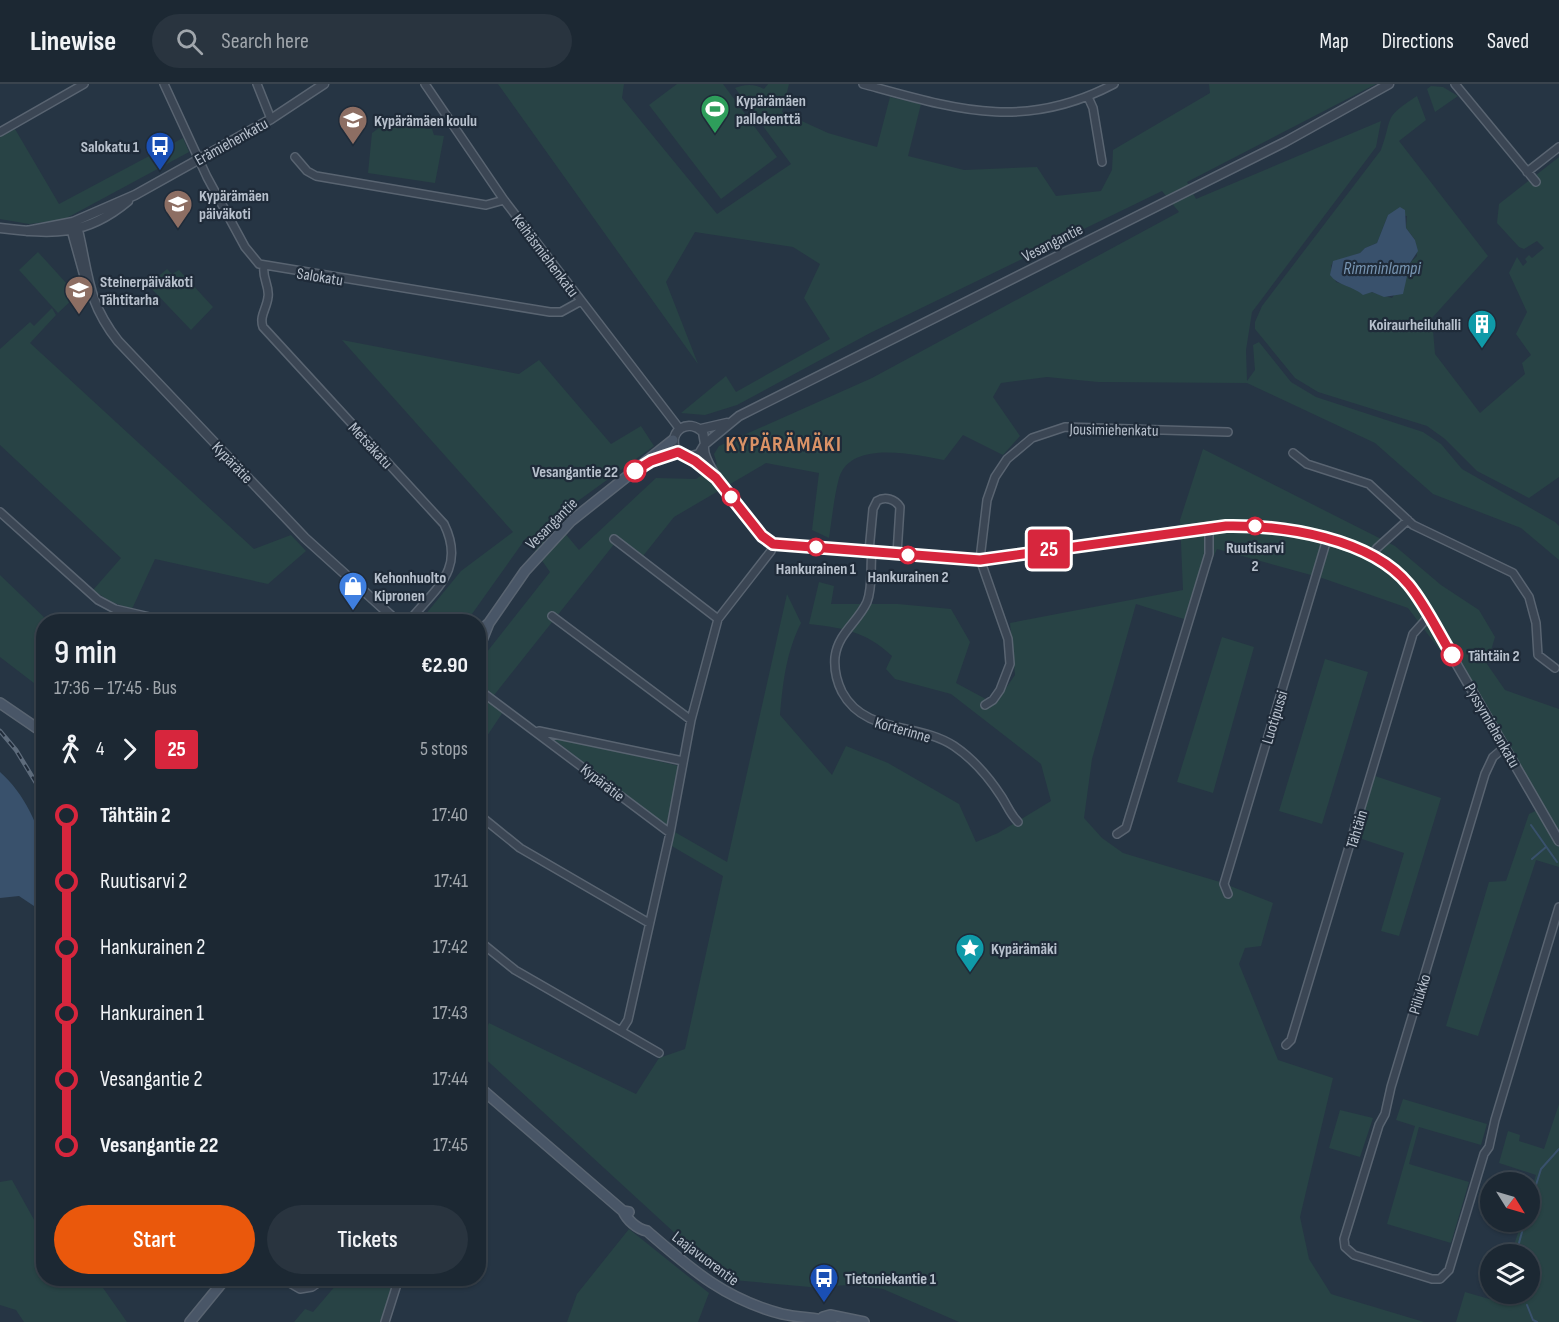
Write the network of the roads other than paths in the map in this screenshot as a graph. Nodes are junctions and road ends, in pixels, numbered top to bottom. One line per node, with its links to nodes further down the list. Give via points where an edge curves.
1 (84, 84): 12 (street)
2 (164, 84): 15 (street)
3 (257, 84): 11 (street)
4 (324, 84): 11 (street, Erämiehenkatu)
5 (425, 84): 19 (street, Keihäsmiehenkatu)
6 (863, 84): 10 (street, via 979,113 1020,111)
7 (1114, 84): 10 (street)
8 (1389, 84): 24 (street, Vesangantie, via 1285,142)
9 (1455, 84): 17 (street)
10 (1089, 98): 16 (street)
11 (272, 119): 15 (street, Erämiehenkatu)
12 (0, 132)
13 (1559, 147): 17 (street)
14 (295, 157): 19 (street, via 316,177 486,205)
15 (198, 159): 21 (street, Erämiehenkatu, via 135,195 114,213); 22 (street, via 245,247)
16 (1102, 162)
17 (1527, 171): 18 (street)
18 (1536, 182)
19 (504, 200): 23 (street, Keihäsmiehenkatu)
20 (0, 228): 21 (street, Erämiehenkatu)
21 (74, 228): 46 (street, Kypärätie, via 96,308 118,341 305,538)
22 (264, 267): 23 (street, Salokatu, via 550,312 567,310); 47 (street, Metsäkatu, via 269,295 263,327 444,524 451,537 453,550 447,576)
23 (581, 302): 25 (street, Keihäsmiehenkatu)
24 (727, 423): 26 (street, Vesangantie); 29 (street, Vesangantie)
25 (679, 428): 26 (street, via 692,425); 28 (street)
26 (701, 429): 29 (street)
27 (1228, 432): 44 (street, Jousimiehenkatu, via 1080,426 1053,429 1032,438 1007,459 990,487)
28 (673, 440): 30 (street); 33 (main road, Vesangantie)
29 (705, 446): 32 (street, via 696,456); 34 (street, via 705,456)
30 (678, 452): 32 (street); 33 (main road, Vesangantie)
31 (1293, 453): 36 (street, via 1307,464 1369,484)
32 (688, 457): 34 (street)
33 (651, 461): 51 (main road, Vesangantie, via 600,496 563,529 525,571)
34 (716, 478): 40 (street, via 762,536)
35 (0, 512): 45 (street, via 98,600)
36 (1408, 520): 43 (street); 54 (street, via 1513,573 1529,597 1536,622 1538,655)
37 (1209, 527): 39 (street, Pyssymiehenkatu, via 1252,525); 44 (street, Pyssymiehenkatu); 66 (street, via 1209,554 1126,828)
38 (614, 539): 50 (street)
39 (1327, 539): 43 (street, Pyssymiehenkatu); 68 (street, Luotipussi, via 1224,884)
40 (773, 544): 41 (street, Pyssymiehenkatu); 50 (street, via 771,552)
41 (871, 551): 42 (street, Pyssymiehenkatu); 42 (street, Korterinne, via 874,505 888,499 900,507); 64 (street, Korterinne, via 867,600 842,637 835,658 839,686 847,702 871,720 934,736 953,746 985,772)
42 (897, 554): 44 (street, Pyssymiehenkatu)
43 (1372, 555): 49 (street, Pyssymiehenkatu, via 1404,579)
44 (980, 560): 57 (street, via 1008,639 1010,656 1000,690)
45 (136, 614)
46 (390, 614)
47 (415, 614)
48 (552, 616): 58 (street)
49 (1429, 616): 61 (street, Pyssymiehenkatu); 73 (street, Tähtäin, via 1413,634 1292,1040)
50 (718, 619): 58 (street)
51 (489, 623): 52 (main road, Vesangantie); 53 (main road, Vesangantie)
52 (486, 626)
53 (486, 630)
54 (1555, 668)
55 (486, 695): 60 (street, Kypärätie)
56 (0, 702): 59 (main road)
57 (985, 705)
58 (691, 720): 62 (street)
59 (36, 727)
60 (537, 730): 62 (street); 65 (street, Kypärätie)
61 (1505, 747): 67 (street, Pyssymiehenkatu); 69 (street, Piilukko, via 1493,757 1485,774 1344,1239 1345,1247 1354,1255 1432,1279 1440,1279 1449,1270)
62 (683, 761): 65 (street)
63 (486, 821): 70 (street, via 520,849)
64 (1018, 822)
65 (670, 833): 70 (street)
66 (1117, 834)
67 (1559, 841)
68 (1228, 894)
69 (1559, 908)
70 (649, 923): 72 (street, via 628,1020)
71 (486, 946): 72 (street, via 515,970)
72 (621, 1031): 74 (street)
73 (1286, 1046)
74 (659, 1053)
75 (486, 1096): 80 (main road, Laajavuorentie, via 709,1283 734,1298 785,1314)
76 (219, 1286): 81 (main road)
77 (295, 1286): 78 (street)
78 (313, 1286)
79 (396, 1286): 82 (street)
80 (821, 1318): 83 (main road, Laajavuorentie); 84 (main road, Laajavuorentie, via 830,1315)
81 (190, 1322)
82 (385, 1322)
83 (832, 1322)
84 (864, 1322)

